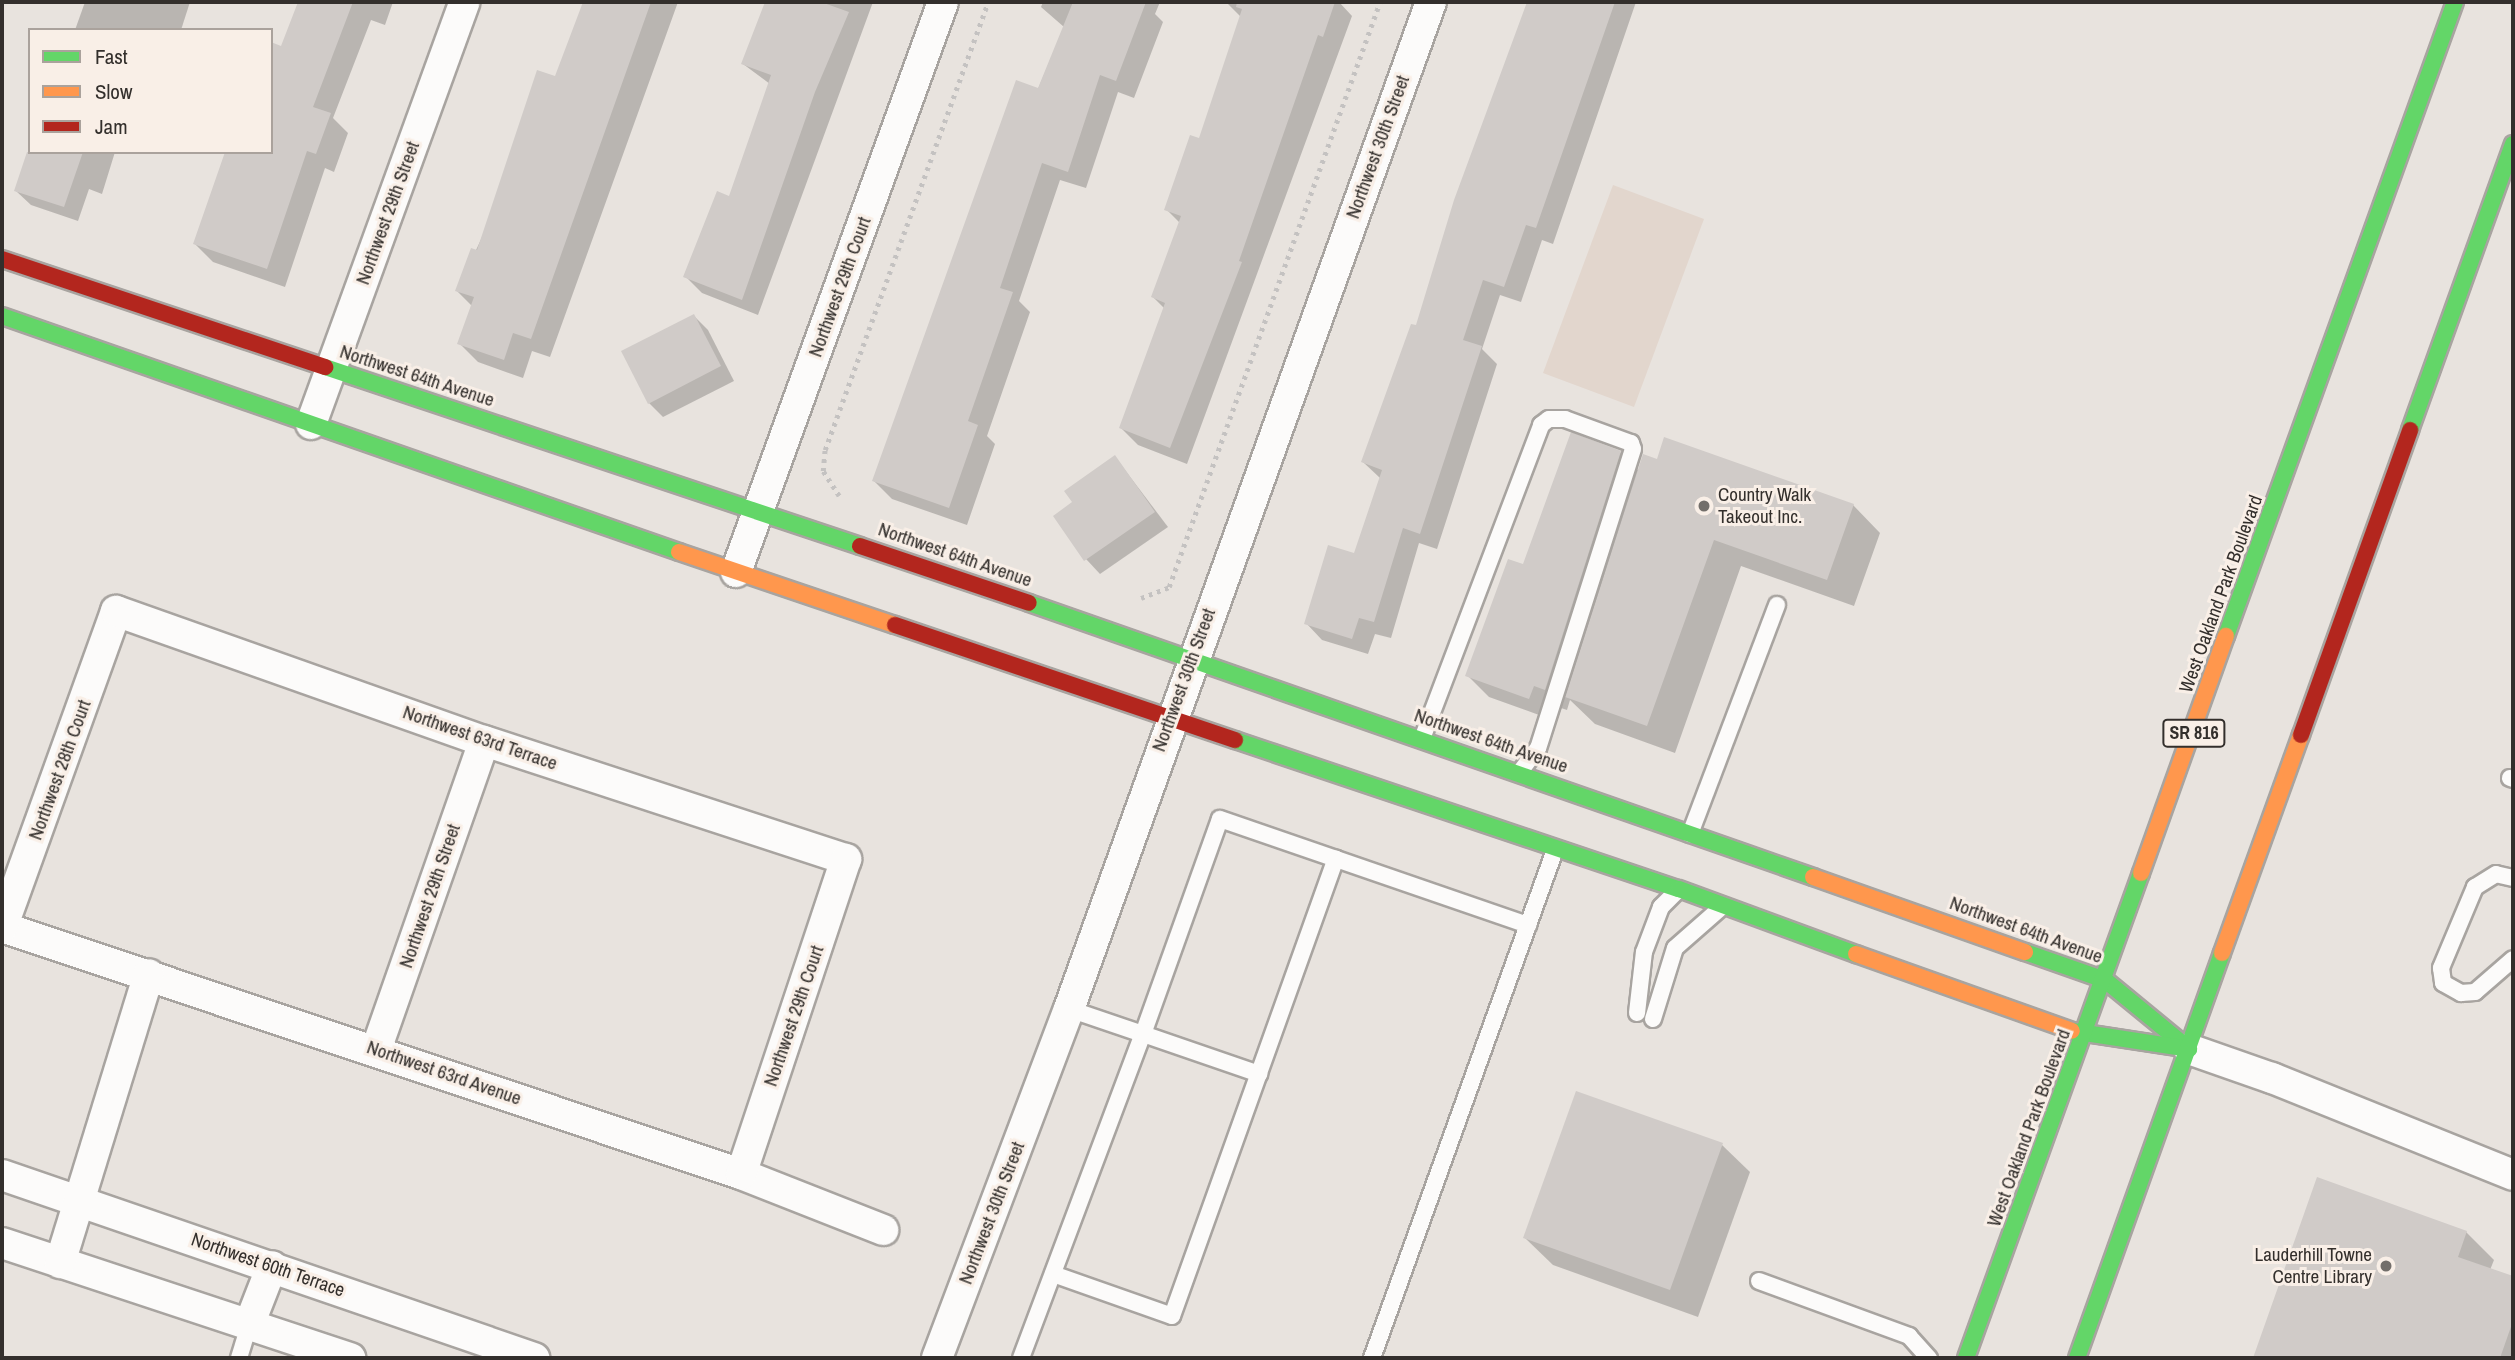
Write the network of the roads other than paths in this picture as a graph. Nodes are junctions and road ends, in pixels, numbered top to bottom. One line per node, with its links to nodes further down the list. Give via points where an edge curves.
1 (465, 2): 8 (street, Northwest 29th Street)
2 (943, 2): 10 (street, Northwest 29th Court)
3 (1431, 2): 14 (street, Northwest 30th Street)
4 (2455, 2): 36 (street, West Oakland Park Boulevard / SR 816)
5 (2513, 144): 42 (street)
6 (2, 259): 8 (street, Northwest 64th Avenue)
7 (2, 316): 9 (street)
8 (331, 369): 9 (street, Northwest 29th Street); 10 (street, Northwest 64th Avenue)
9 (311, 424): 11 (street)
10 (759, 511): 11 (street, Northwest 29th Court); 14 (street, Northwest 64th Avenue)
11 (736, 572): 15 (street)
12 (1777, 605): 19 (lane)
13 (116, 611): 17 (street, Northwest 63rd Terrace); 33 (street, Northwest 28th Court)
14 (1192, 657): 15 (street, Northwest 30th Street); 16 (street, Northwest 64th Avenue)
15 (1170, 718): 21 (street); 37 (street, Northwest 30th Street)
16 (1422, 738): 18 (street, Northwest 64th Avenue); 18 (lane, via 1541,425 1549,419 1564,419 1630,443 1633,449 1538,748)
17 (484, 741): 25 (street, Northwest 63rd Terrace); 43 (street, Northwest 29th Street)
18 (1520, 773): 19 (street, Northwest 64th Avenue)
19 (1690, 834): 20 (street); 24 (street, Northwest 64th Avenue)
20 (1670, 847)
21 (1555, 850): 26 (street); 32 (lane)
22 (1648, 857): 26 (street)
23 (1336, 858): 32 (lane); 40 (lane, via 1220,819); 44 (lane)
24 (1759, 858): 27 (street); 36 (street, Northwest 64th Avenue)
25 (846, 859): 45 (street, Northwest 29th Court)
26 (1598, 864): 30 (street)
27 (1727, 865)
28 (1699, 875): 30 (street)
29 (2513, 878): 34 (lane, via 2496,874 2475,887 2441,968 2443,983 2460,993 2475,992)
30 (1679, 889): 31 (street); 38 (lane, via 1661,907 1644,952)
31 (1723, 906): 39 (lane, via 1675,948); 41 (street)
32 (1528, 925): 62 (lane)
33 (2, 928): 35 (street, Northwest 63rd Avenue)
34 (2513, 959)
35 (149, 974): 43 (street, Northwest 63rd Avenue); 48 (street)
36 (2105, 980): 41 (street, West Oakland Park Boulevard / SR 816); 42 (street, Northwest 64th Avenue)
37 (1069, 1009): 40 (lane); 60 (street, Northwest 30th Street)
38 (1637, 1013)
39 (1653, 1019)
40 (1143, 1034): 44 (lane); 53 (lane)
41 (2085, 1035): 42 (street); 64 (street, West Oakland Park Boulevard / SR 816)
42 (2189, 1049): 47 (street); 65 (street)
43 (376, 1050): 45 (street, Northwest 63rd Avenue)
44 (1259, 1073): 53 (lane, via 1172,1316)
45 (741, 1174): 49 (street, Northwest 63rd Avenue)
46 (2, 1175): 48 (street, Northwest 60th Terrace)
47 (2513, 1175)
48 (80, 1199): 51 (street); 52 (street, Northwest 60th Terrace)
49 (883, 1230)
50 (2, 1243): 51 (street)
51 (60, 1263): 55 (street)
52 (272, 1266): 55 (street); 59 (street, Northwest 60th Terrace)
53 (1053, 1274): 61 (lane)
54 (1759, 1281): 63 (lane, via 1909,1336)
55 (249, 1325): 56 (street); 57 (lane)
56 (307, 1351): 58 (street)
57 (239, 1358)
58 (350, 1358)
59 (534, 1358)
60 (937, 1358)
61 (1021, 1358)
62 (1372, 1358)
63 (1929, 1358)
64 (1966, 1358)
65 (2077, 1358)

